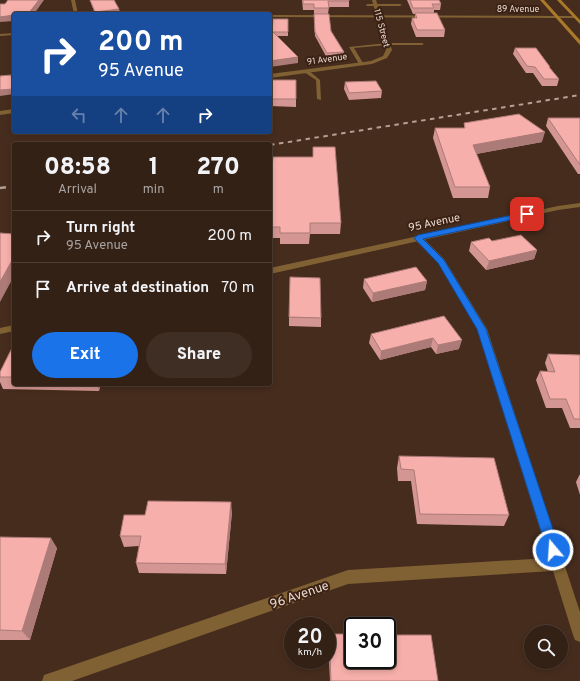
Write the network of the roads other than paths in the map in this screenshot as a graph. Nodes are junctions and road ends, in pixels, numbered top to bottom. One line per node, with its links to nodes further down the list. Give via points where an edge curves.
1 (72, 0): 7 (street)
2 (542, 0): 10 (main road)
3 (559, 0): 11 (main road)
4 (375, 2): 5 (lane); 6 (lane); 9 (street, 115 Street)
5 (367, 5)
6 (400, 5)
7 (75, 12)
8 (272, 16): 9 (street, 89 Avenue)
9 (379, 16): 10 (street, 89 Avenue); 16 (street, 115 Street)
10 (557, 17): 11 (street, 89 Avenue); 15 (main road)
11 (575, 17): 12 (main road)
12 (580, 23)
13 (12, 34): 14 (street)
14 (0, 35)
15 (580, 43)
16 (387, 44): 17 (lane); 18 (street, 115 Street, via 389,50); 19 (lane, via 351,47)
17 (422, 44)
18 (385, 56): 19 (street, 91 Avenue, via 372,62)
19 (361, 63): 20 (street, 91 Avenue)
20 (306, 71): 21 (street, 91 Avenue); 22 (lane, via 318,80)
21 (272, 76)
22 (319, 99)
23 (12, 111): 24 (street)
24 (0, 113)
25 (580, 205): 26 (street, 95 Avenue)
26 (418, 238): 27 (street, 95 Avenue); 30 (street, via 441,261 482,329)
27 (272, 271)
28 (12, 328): 29 (street)
29 (0, 331)
30 (558, 564): 31 (street); 32 (street, 96 Avenue, via 348,577)
31 (580, 635)
32 (50, 681)

